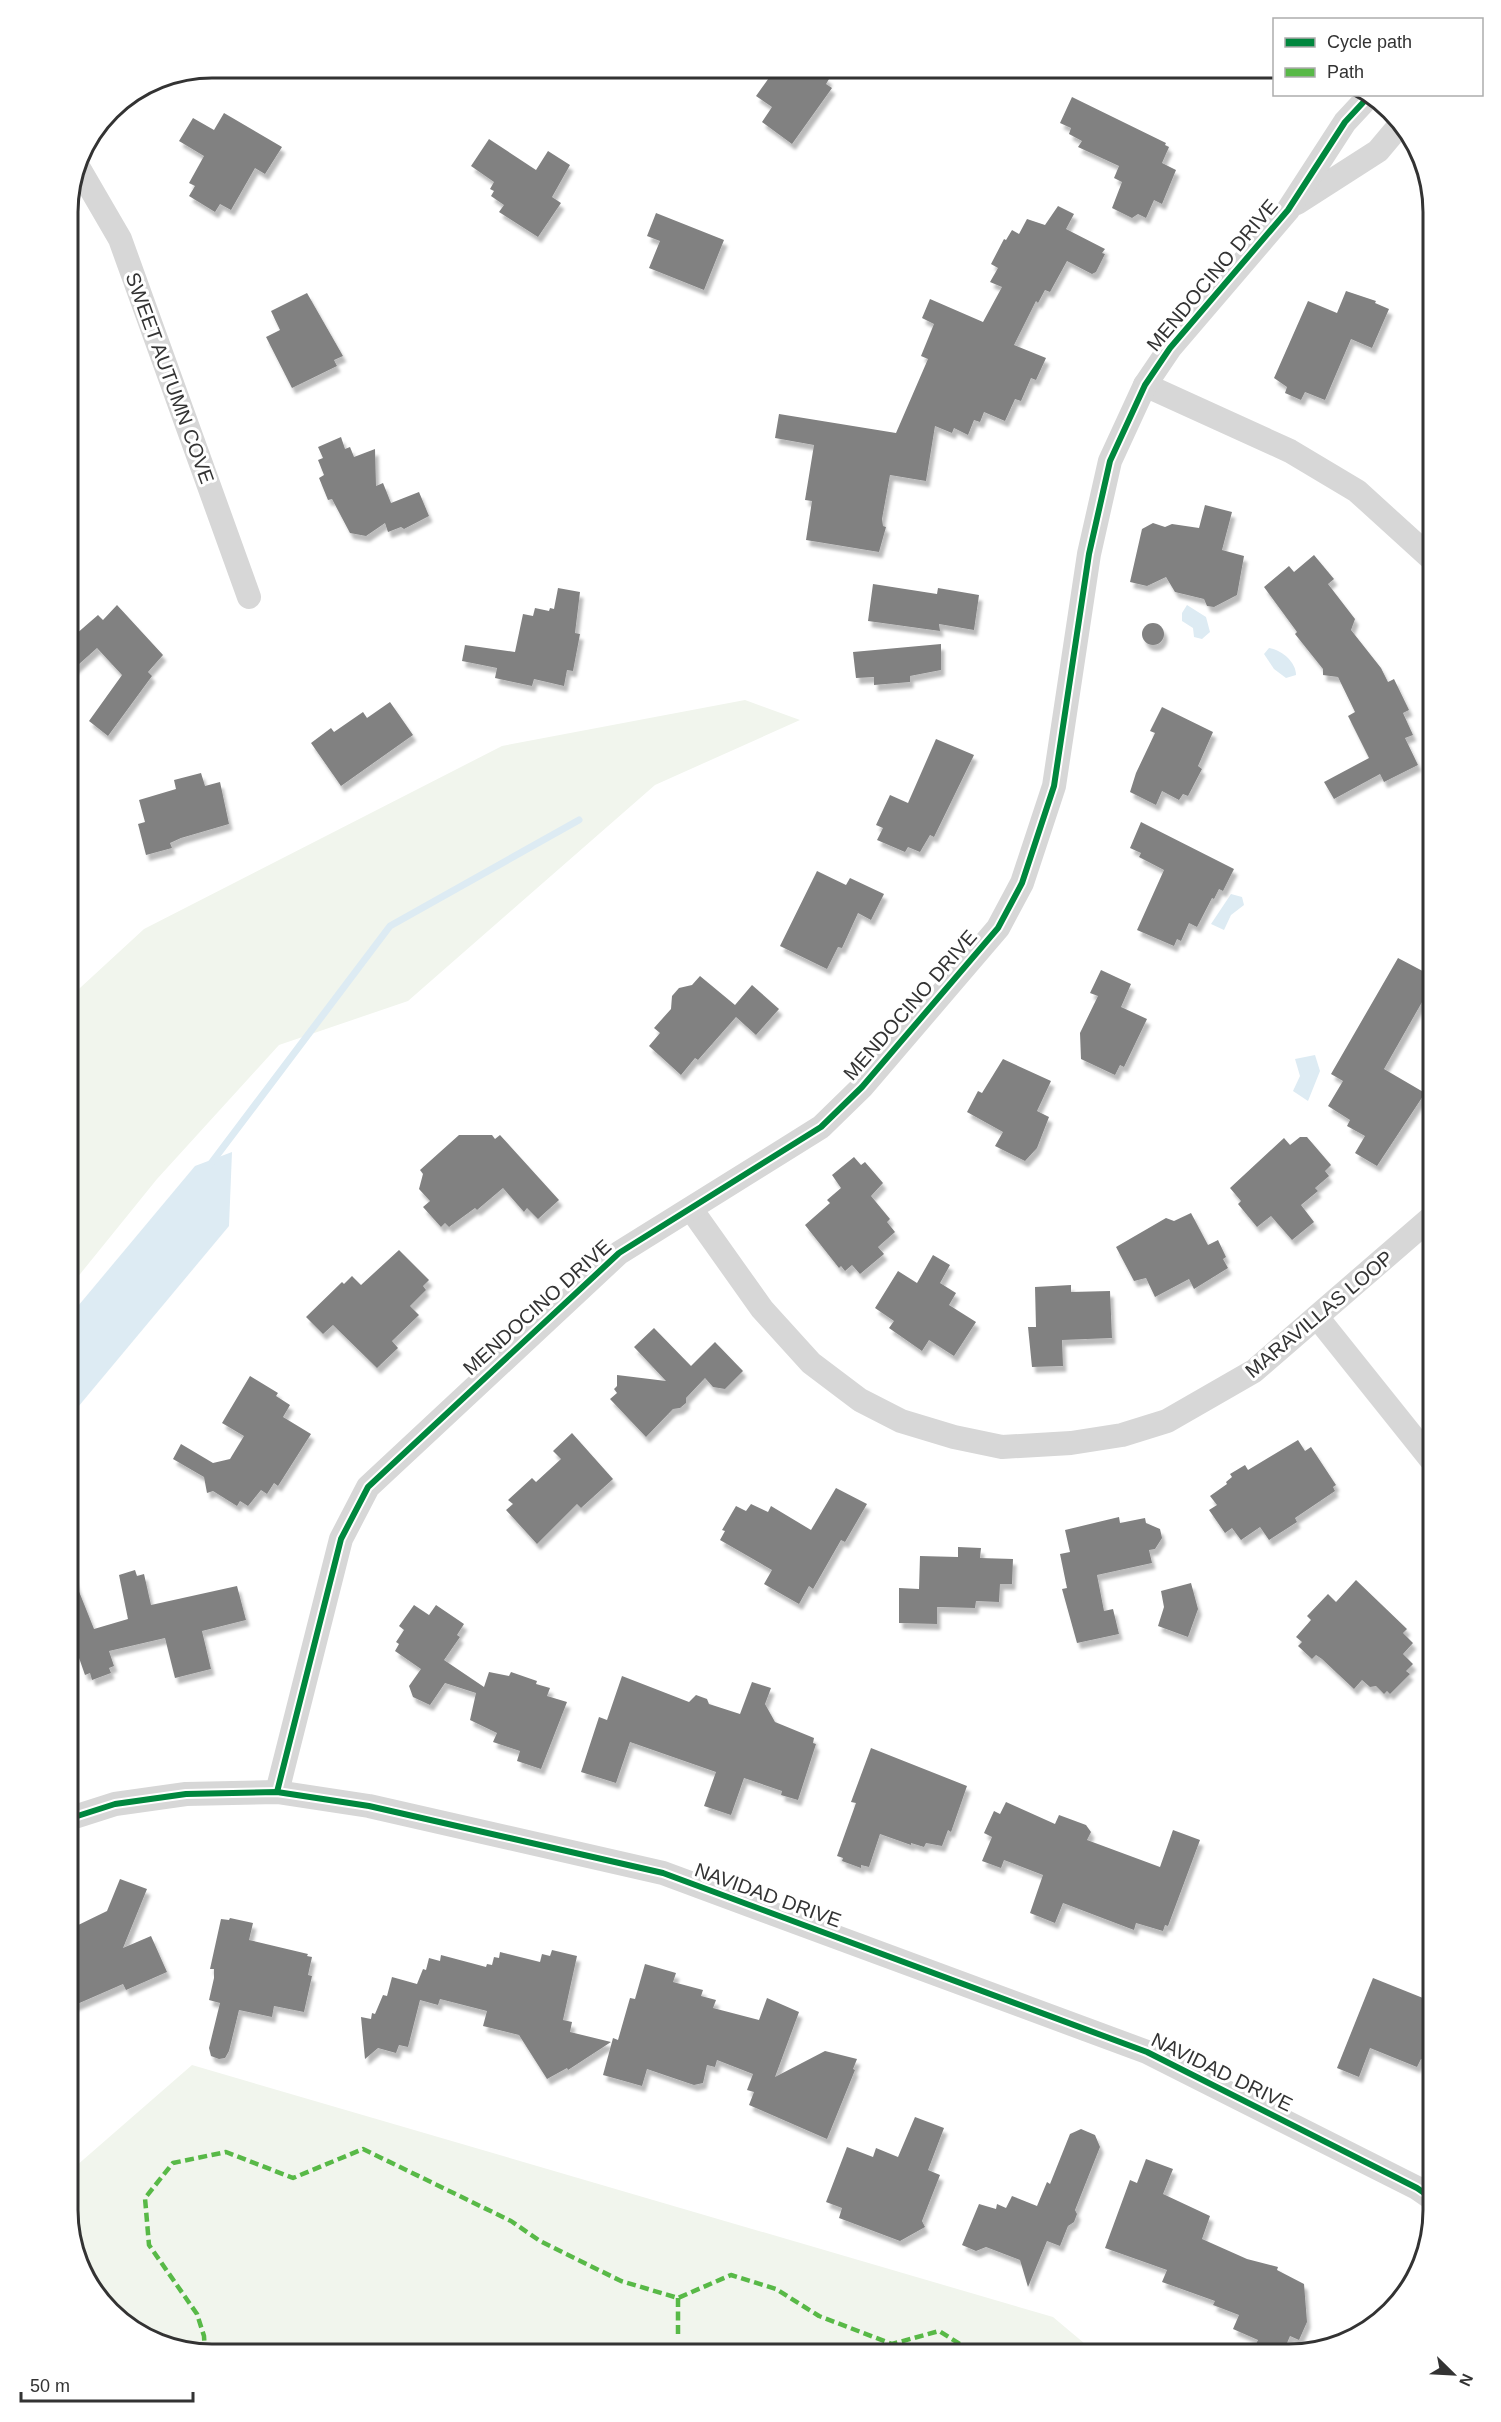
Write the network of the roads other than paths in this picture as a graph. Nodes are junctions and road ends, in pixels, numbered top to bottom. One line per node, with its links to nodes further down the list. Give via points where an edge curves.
1 (1364, 102): 4 (street, MENDOCINO DRIVE, via 1345,122)
2 (1395, 131): 4 (street, MENDOCINO DRIVE, via 1378,151)
3 (83, 176): 7 (street, SWEET AUTUMN COVE, via 120,239)
4 (1288, 210): 5 (street, MENDOCINO DRIVE, via 1190,322)
5 (1145, 385): 6 (street, via 1290,451 1357,491); 8 (street, MENDOCINO DRIVE, via 1110,461 1089,554 1054,786 1022,883 998,928 862,1087 821,1127)
6 (1423, 550)
7 (249, 597)
8 (691, 1209): 10 (street, MARAVILLAS LOOP, via 762,1309 819,1369 860,1400 901,1421 1002,1447 1092,1440 1167,1421 1254,1371); 12 (street, MENDOCINO DRIVE, via 619,1252 368,1487 341,1539)
9 (1423, 1225): 10 (street, MARAVILLAS LOOP)
10 (1317, 1317): 11 (street)
11 (1423, 1448)
12 (277, 1792): 13 (street, NAVIDAD DRIVE, via 186,1794 115,1804); 14 (street, NAVIDAD DRIVE, via 369,1806 663,1874 1147,2052)
13 (78, 1816)
14 (1423, 2190)

